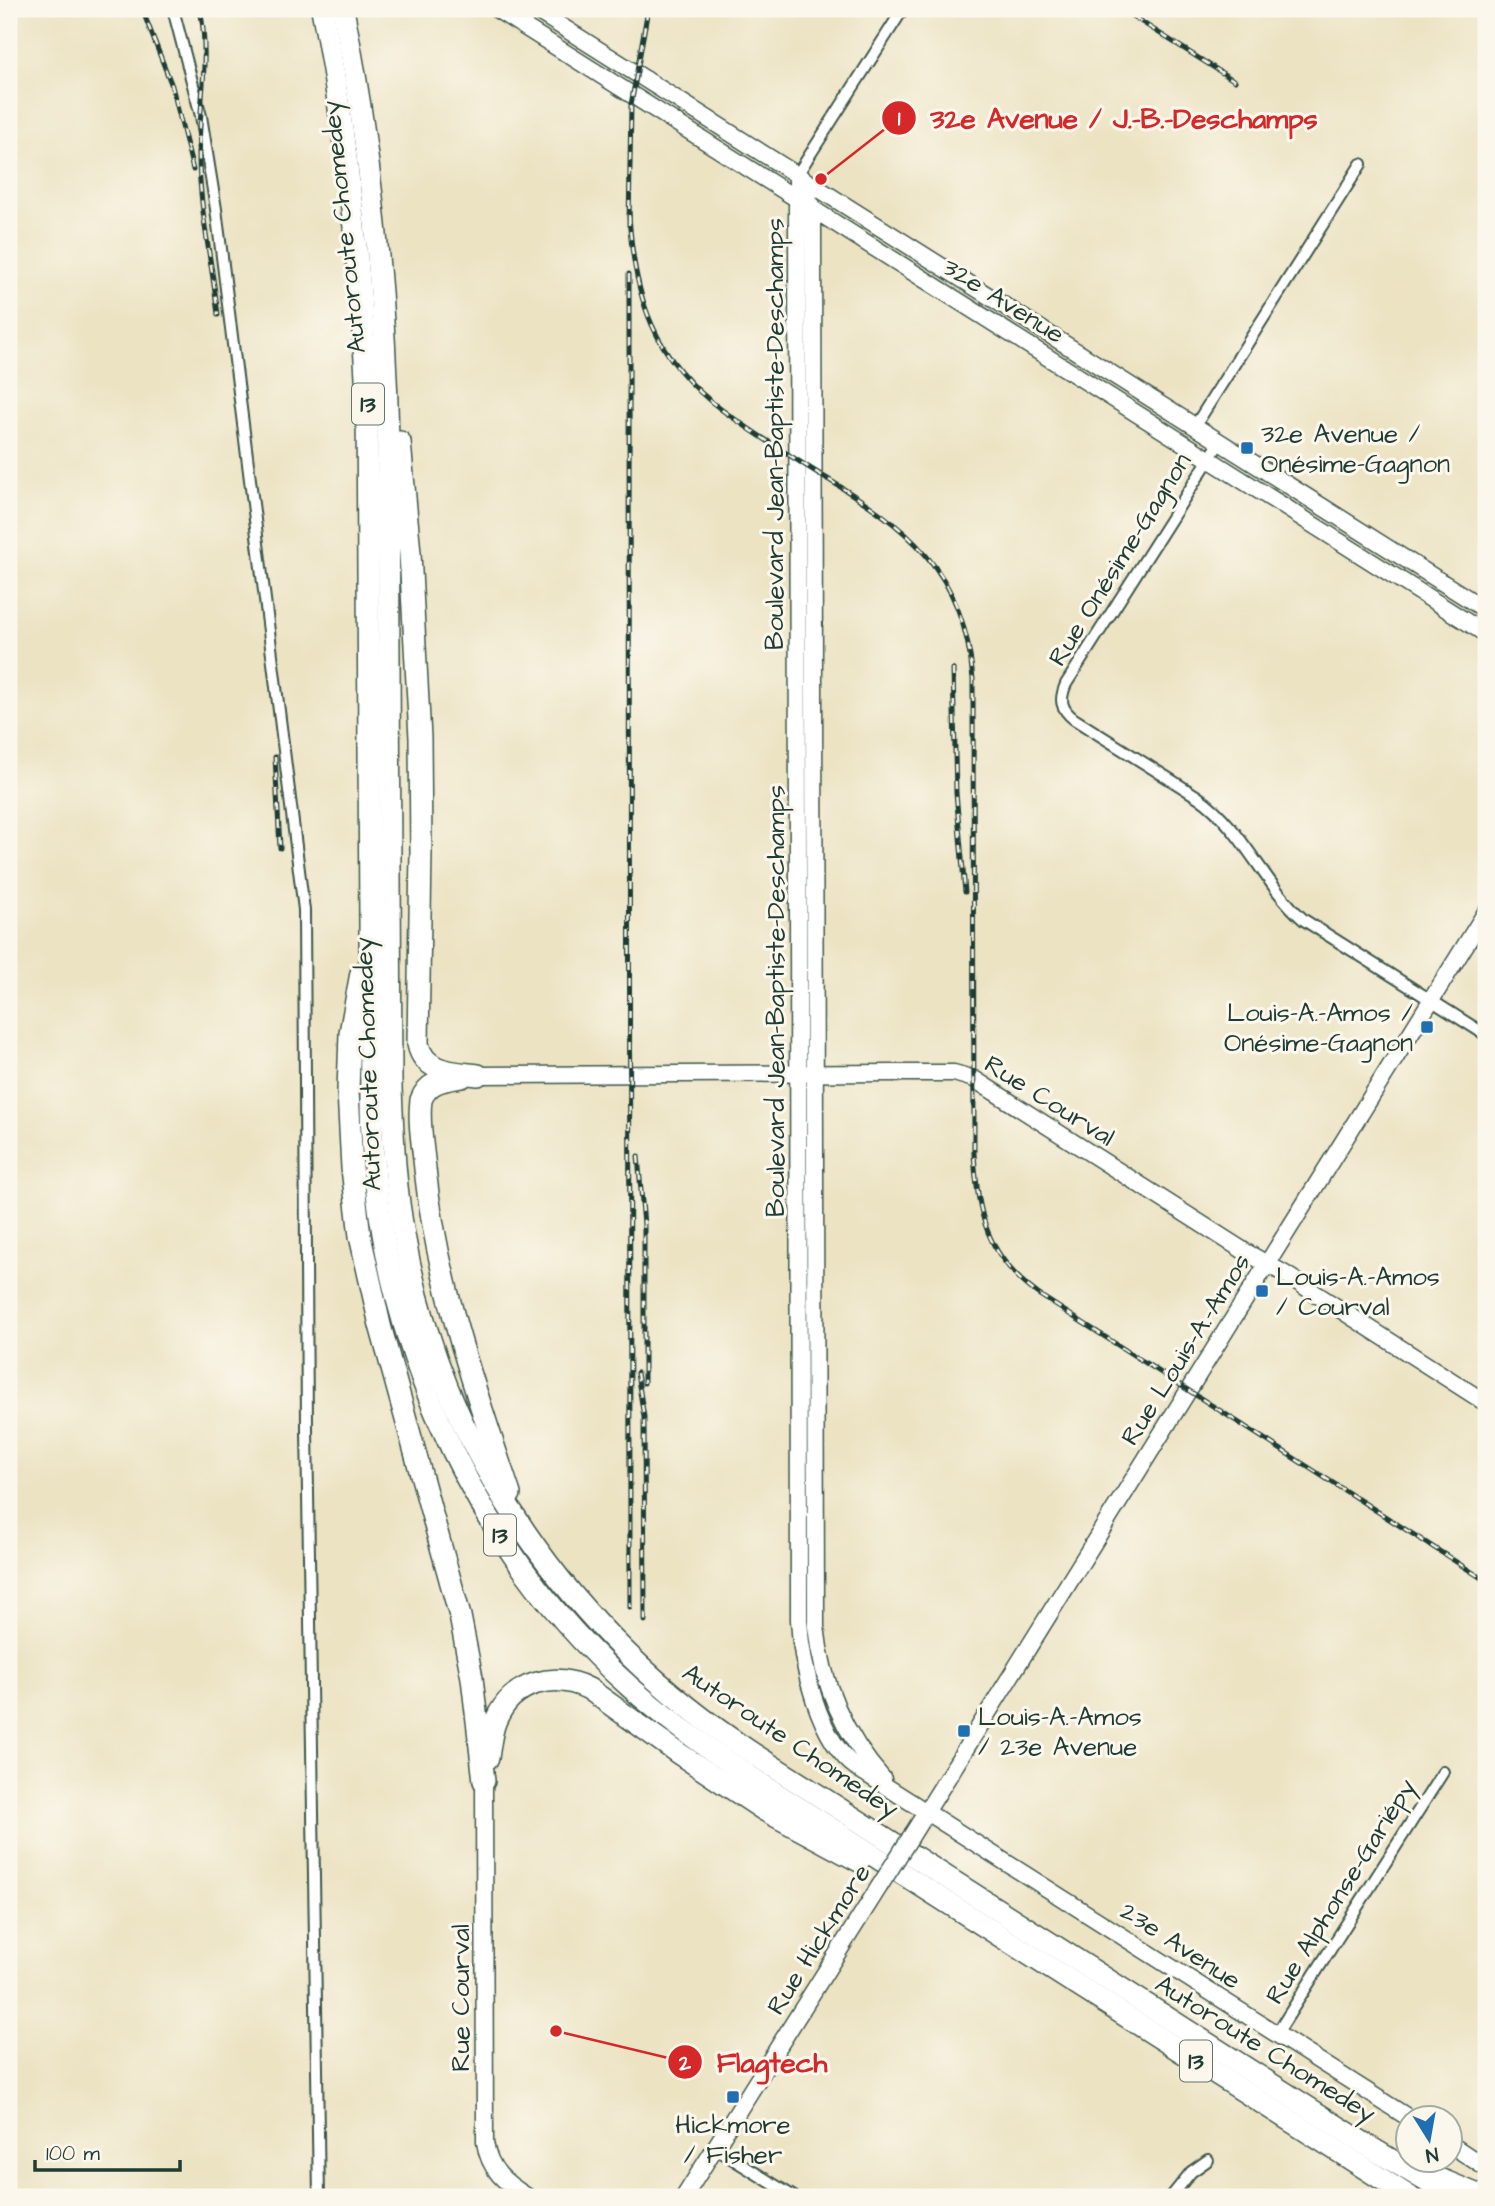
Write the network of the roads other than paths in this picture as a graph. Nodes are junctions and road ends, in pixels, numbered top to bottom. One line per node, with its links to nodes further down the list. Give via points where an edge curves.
1 (173, 9): 43 (street, via 201,117 216,209 303,895)
2 (322, 9): 23 (highway, Autoroute Chomedey / 13, via 342,128 364,335)
3 (343, 9): 15 (highway, Autoroute Chomedey / 13)
4 (496, 9): 8 (street, 32e Avenue)
5 (534, 9): 7 (street, 32e Avenue)
6 (903, 9): 12 (street)
7 (603, 52): 8 (street); 9 (street, 32e Avenue)
8 (592, 69): 10 (street, 32e Avenue)
9 (681, 101): 10 (street); 12 (street, 32e Avenue)
10 (670, 118): 13 (street, 32e Avenue)
11 (1361, 164): 16 (street)
12 (797, 175): 13 (street, Boulevard Jean-Baptiste-Deschamps); 14 (street, Boulevard Jean-Baptiste-Deschamps); 16 (street, 32e Avenue)
13 (798, 199): 14 (street, 32e Avenue); 17 (street, Boulevard Jean-Baptiste-Deschamps)
14 (813, 208): 17 (street, Boulevard Jean-Baptiste-Deschamps); 19 (street, 32e Avenue)
15 (383, 298): 27 (highway, via 406,500 420,738 418,1044 431,1065); 30 (highway, Autoroute Chomedey / 13, via 388,439 391,1087 396,1184 412,1275 442,1374 479,1458)
16 (1195, 426): 18 (street, 32e Avenue)
17 (806, 434): 26 (street, Boulevard Jean-Baptiste-Deschamps)
18 (1220, 442): 19 (street, Rue Onésime-Gagnon); 20 (street, 32e Avenue)
19 (1209, 459): 21 (street, 32e Avenue); 24 (street, Rue Onésime-Gagnon, via 1066,684 1063,708 1214,811 1304,920)
20 (1486, 610)
21 (1486, 634)
22 (1486, 912): 24 (street, Rue Louis-A.-Amos)
23 (370, 922): 32 (highway, via 350,1033 350,1144 357,1219 380,1325 460,1616); 34 (highway, Autoroute Chomedey / 13, via 372,1140 384,1243 421,1378 457,1460 494,1525 536,1585 583,1640 663,1714 724,1760)
24 (1431, 1000): 25 (street, Rue Onésime-Gagnon); 28 (street, Rue Louis-A.-Amos)
25 (1486, 1035)
26 (806, 1074): 27 (street, Rue Courval); 28 (street, Rue Courval, via 966,1075); 33 (street, Boulevard Jean-Baptiste-Deschamps, via 817,1639 839,1714 861,1752 895,1791)
27 (478, 1075): 30 (highway, via 437,1082 424,1092 420,1106 424,1154 435,1239 455,1329)
28 (1266, 1264): 29 (street, Rue Courval); 33 (street, Rue Louis-A.-Amos)
29 (1486, 1403)
30 (523, 1531): 38 (highway, Autoroute Chomedey / 13, via 566,1589 623,1652 719,1731)
31 (1443, 1772): 35 (street, Rue Alphonse-Gariépy)
32 (484, 1781): 34 (highway, via 494,1726 511,1697 541,1681 574,1682 781,1820); 44 (street, Rue Courval, via 485,2142 497,2174)
33 (926, 1813): 35 (street, 23e Avenue); 37 (street, Rue Hickmore, bridge)
34 (992, 1931): 42 (highway, Autoroute Chomedey / 13)
35 (1276, 2035): 36 (street, 23e Avenue)
36 (1394, 2110)
37 (715, 2148): 45 (street, Rue Hickmore); 46 (street)
38 (1373, 2149): 48 (highway, Autoroute Chomedey / 13); 49 (highway)
39 (1464, 2153): 41 (street)
40 (1208, 2160): 47 (street)
41 (1486, 2168)
42 (1406, 2195)
43 (319, 2197)
44 (528, 2197)
45 (684, 2197)
46 (794, 2197)
47 (1171, 2197)
48 (1453, 2197)
49 (1483, 2197)

